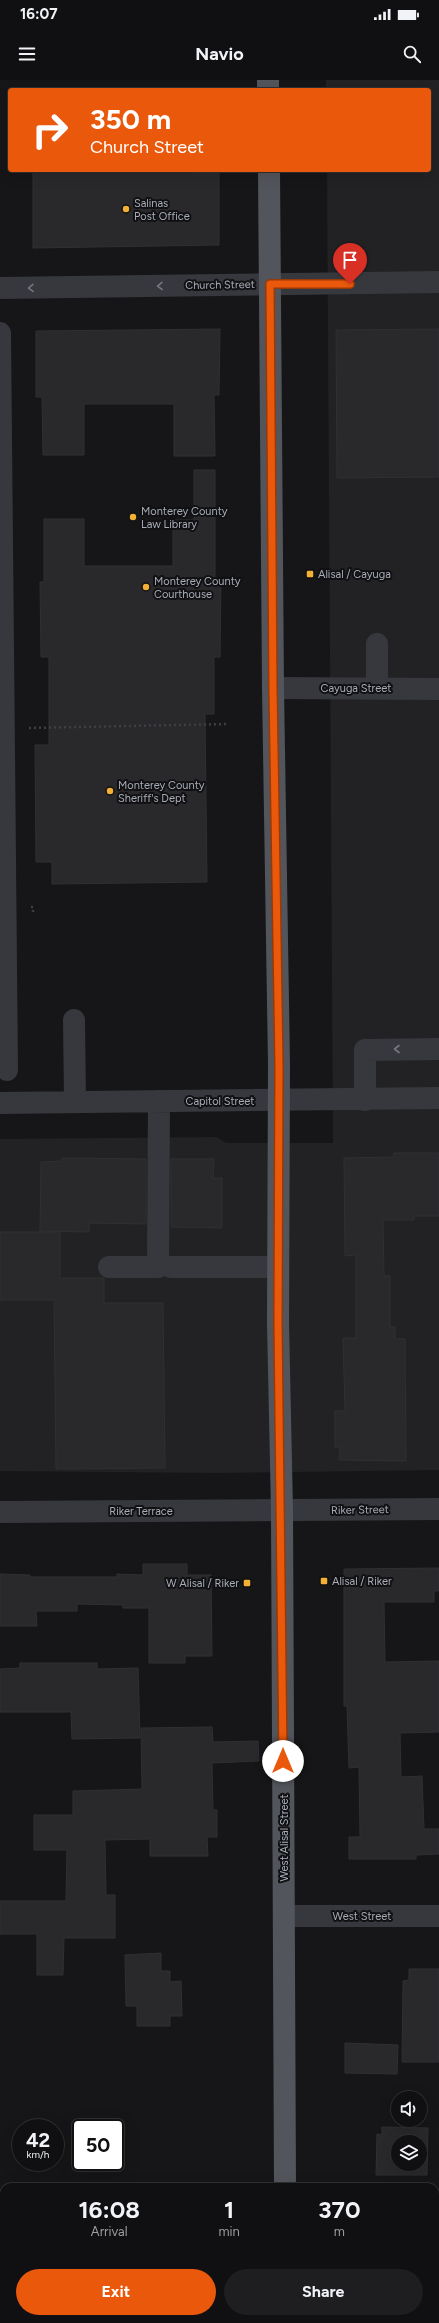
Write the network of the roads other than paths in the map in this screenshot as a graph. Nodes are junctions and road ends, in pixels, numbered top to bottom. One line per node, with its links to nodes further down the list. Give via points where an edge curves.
1 (268, 172): 3 (main road, West Alisal Street)
2 (439, 282): 3 (street, Church Street)
3 (270, 284): 4 (street, Church Street, one-way to 4); 8 (main road, West Alisal Street)
4 (0, 288)
5 (0, 332): 12 (street)
6 (377, 644): 7 (street)
7 (377, 681): 8 (street, Cayuga Street); 9 (street, Cayuga Street)
8 (273, 688): 14 (main road, West Alisal Street)
9 (439, 689)
10 (74, 1020): 17 (street)
11 (434, 1049): 15 (street, one-way to 15, via 365,1050)
12 (7, 1070)
13 (439, 1098): 15 (street, Capitol Street)
14 (278, 1100): 15 (street, Capitol Street); 16 (street, Capitol Street); 21 (main road, West Alisal Street)
15 (365, 1100)
16 (159, 1101): 17 (street, Capitol Street); 19 (street, via 158,1267)
17 (75, 1102): 18 (street, Capitol Street)
18 (0, 1103)
19 (109, 1267)
20 (171, 1267): 21 (street)
21 (278, 1267): 23 (main road, West Alisal Street)
22 (439, 1509): 23 (street, Riker Street)
23 (282, 1510): 24 (street, Riker Terrace); 25 (main road, West Alisal Street)
24 (0, 1512)
25 (285, 1916): 26 (street, West Street); 27 (main road, West Alisal Street)
26 (439, 1916)
27 (285, 2183)

